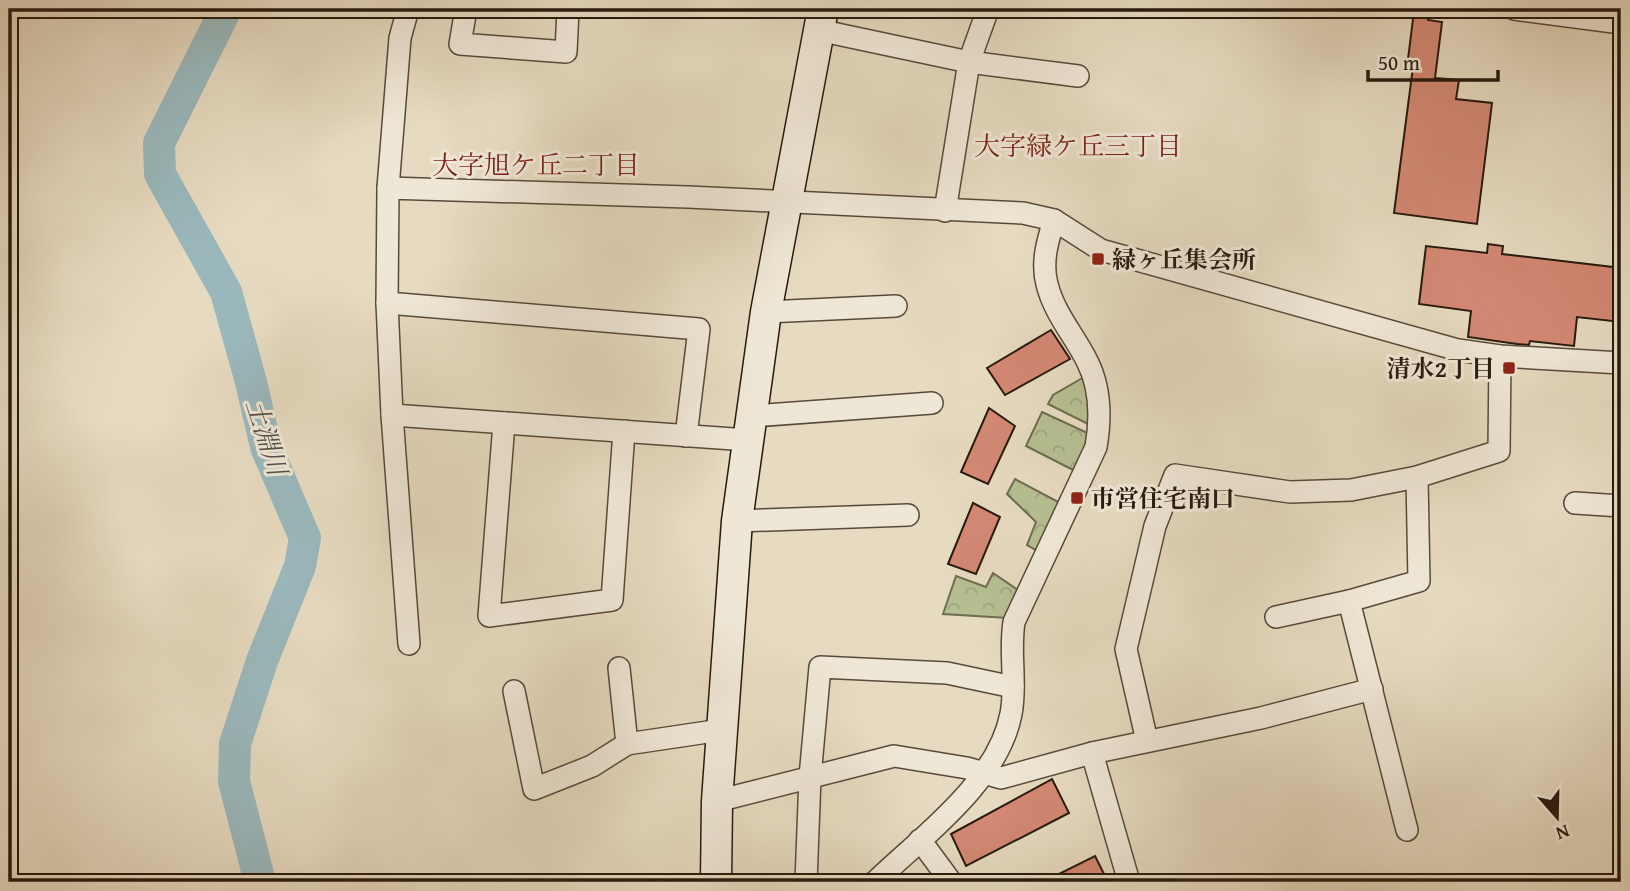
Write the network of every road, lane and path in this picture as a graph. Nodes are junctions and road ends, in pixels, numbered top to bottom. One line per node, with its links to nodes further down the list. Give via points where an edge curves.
1 (408, 9): 10 (street, via 400,38)
2 (466, 9): 3 (street, via 460,44 566,52)
3 (568, 9)
4 (988, 9): 8 (street)
5 (1514, 9): 7 (street)
6 (820, 19): 8 (street); 11 (street)
7 (1621, 23)
8 (969, 62): 9 (street); 12 (street)
9 (1078, 76)
10 (388, 188): 11 (street); 14 (street)
11 (786, 202): 12 (street); 16 (street)
12 (945, 211): 13 (street, via 1023,213)
13 (1054, 219): 17 (street, via 1101,250 1458,350); 34 (street, via 1045,253 1046,283 1088,363 1100,422 1096,447 1014,622)
14 (387, 303): 20 (street); 24 (street, via 699,329)
15 (896, 306): 16 (street)
16 (766, 312): 22 (street)
17 (1500, 356): 18 (street); 25 (street, via 1499,451)
18 (1621, 363)
19 (932, 403): 22 (street)
20 (392, 415): 21 (street); 32 (street)
21 (504, 423): 23 (street); 23 (street, via 489,616 612,600)
22 (750, 428): 24 (street); 29 (street)
23 (624, 431): 24 (street)
24 (686, 436)
25 (1417, 477): 30 (street, via 1419,580); 38 (street, via 1351,490 1290,492 1175,475 1155,526 1126,649)
26 (1575, 503): 27 (street)
27 (1621, 506)
28 (908, 515): 29 (street)
29 (737, 521): 37 (street)
30 (1349, 601): 31 (street); 35 (street)
31 (1276, 617)
32 (409, 644)
33 (619, 668): 39 (street)
34 (1013, 687): 41 (street, via 1005,736); 42 (street, via 947,673 820,667)
35 (1372, 689): 38 (street); 44 (street)
36 (514, 691): 39 (street, via 534,789 592,766)
37 (721, 730): 39 (street); 43 (street)
38 (1147, 741): 40 (street)
39 (627, 744)
40 (1092, 752): 41 (street, via 1002,778); 50 (street)
41 (985, 773): 42 (street, via 894,756); 45 (street)
42 (810, 777): 43 (street); 47 (street)
43 (717, 801): 46 (street)
44 (1406, 830)
45 (920, 840): 48 (street); 49 (street)
46 (716, 882)
47 (806, 882)
48 (875, 882)
49 (951, 882)
50 (1129, 882)

